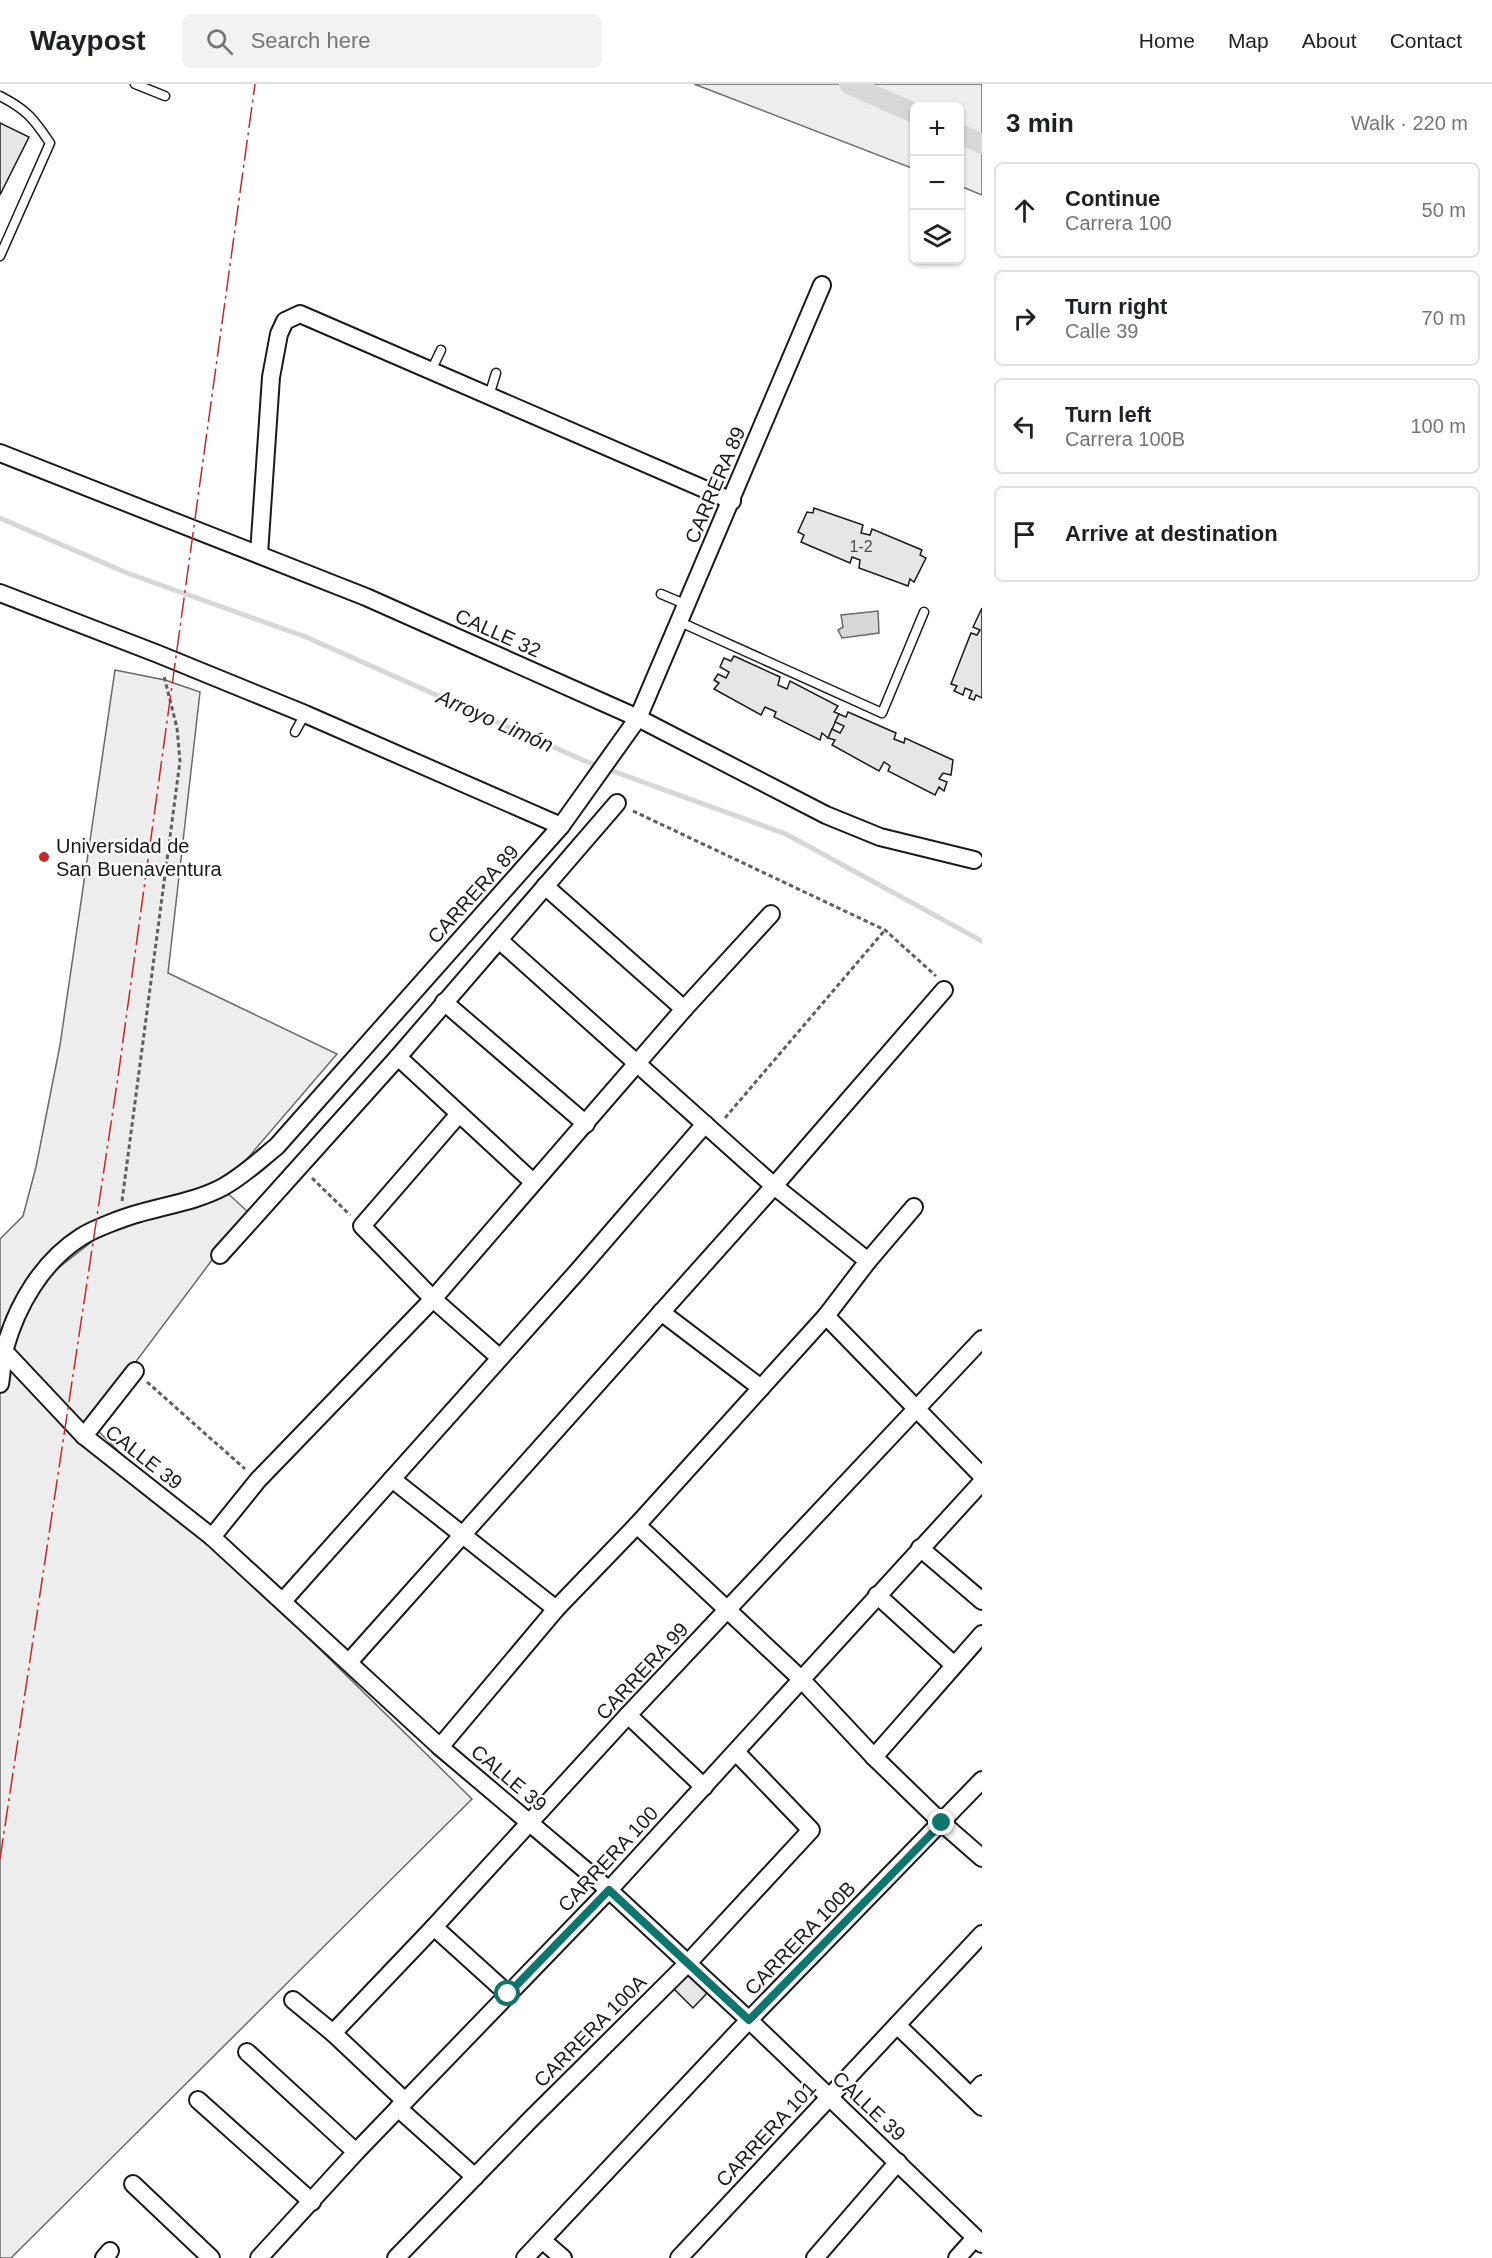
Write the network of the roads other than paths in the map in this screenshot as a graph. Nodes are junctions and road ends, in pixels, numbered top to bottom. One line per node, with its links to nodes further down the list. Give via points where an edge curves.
1 (135, 84): 3 (lane)
2 (0, 96): 4 (lane, via 22,107 51,143)
3 (165, 96)
4 (0, 256)
5 (822, 285): 11 (street, CARRERA 89)
6 (441, 350): 7 (lane)
7 (430, 371): 9 (street); 12 (street, via 300,314 285,321 271,377)
8 (496, 373): 9 (lane)
9 (489, 396): 11 (street)
10 (0, 453): 12 (street, CALLE 32)
11 (732, 501): 15 (street, CARRERA 89)
12 (259, 554): 19 (street, CALLE 32, via 366,597)
13 (0, 593): 18 (street)
14 (661, 594): 15 (lane)
15 (687, 605): 17 (street, CARRERA 89)
16 (924, 612): 17 (lane, via 882,713)
17 (680, 622): 19 (street, CARRERA 89)
18 (305, 714): 20 (lane); 22 (street)
19 (634, 723): 22 (street, CARRERA 89); 23 (street, CALLE 32, via 880,837)
20 (295, 732)
21 (617, 803): 24 (street)
22 (561, 826): 44 (street, CARRERA 89, via 278,1146 222,1188 180,1204 138,1213 81,1237 51,1263 29,1290)
23 (974, 860)
24 (545, 886): 26 (street); 29 (street)
25 (771, 914): 29 (street)
26 (499, 940): 28 (street); 31 (street)
27 (944, 990): 36 (street)
28 (444, 1002): 30 (street); 33 (street)
29 (684, 1009): 31 (street)
30 (398, 1057): 32 (street); 38 (street)
31 (638, 1064): 33 (street); 34 (street)
32 (459, 1114): 35 (street); 40 (street, via 362,1226)
33 (586, 1124): 35 (street)
34 (709, 1128): 36 (street); 45 (street)
35 (533, 1182): 40 (street)
36 (774, 1186): 39 (street); 41 (street)
37 (914, 1207): 39 (street)
38 (220, 1255)
39 (867, 1261): 42 (street)
40 (433, 1299): 45 (street); 56 (street, via 258,1480)
41 (661, 1312): 48 (street); 55 (street)
42 (826, 1316): 48 (street); 49 (street)
43 (982, 1339): 49 (street, CARRERA 99)
44 (4, 1351): 47 (street, CARRERA 89); 50 (street, CALLE 39)
45 (500, 1358): 52 (street)
46 (135, 1371): 50 (street)
47 (0, 1384)
48 (761, 1388): 54 (street)
49 (916, 1408): 51 (street); 62 (street, CARRERA 99)
50 (84, 1436): 56 (street, CALLE 39)
51 (982, 1476)
52 (392, 1479): 55 (street); 60 (street)
53 (982, 1482): 57 (street, CARRERA 100)
54 (637, 1525): 61 (street); 62 (street)
55 (464, 1534): 61 (street); 64 (street)
56 (212, 1538): 60 (street, CALLE 39)
57 (920, 1548): 58 (street, CARRERA 100); 59 (street)
58 (877, 1595): 65 (street); 66 (street, CARRERA 100)
59 (982, 1601)
60 (283, 1602): 64 (street, CALLE 39)
61 (556, 1609): 68 (street)
62 (728, 1610): 66 (street); 67 (street, CARRERA 99)
63 (982, 1634): 65 (street)
64 (349, 1662): 68 (street, CALLE 39)
65 (954, 1665): 70 (street)
66 (801, 1679): 69 (street, CARRERA 100); 70 (street)
67 (628, 1715): 72 (street); 73 (street, CARRERA 99)
68 (440, 1747): 73 (street, CALLE 39)
69 (736, 1752): 72 (street, CARRERA 100); 79 (street, CARRERA 100A, via 811,1830)
70 (874, 1757): 74 (street)
71 (982, 1780): 74 (street, CARRERA 100B)
72 (704, 1787): 76 (street, CARRERA 100)
73 (529, 1823): 76 (street, CALLE 39); 77 (street, CARRERA 99)
74 (942, 1823): 75 (street); 82 (street, CARRERA 100B)
75 (982, 1858)
76 (609, 1890): 79 (street, CALLE 39); 80 (street, CARRERA 100)
77 (434, 1927): 80 (street); 84 (street, CARRERA 99)
78 (982, 1934): 83 (street, CARRERA 101)
79 (688, 1963): 82 (street, CALLE 39); 92 (street, CARRERA 100A)
80 (508, 1994): 89 (street, CARRERA 100)
81 (293, 2000): 84 (street)
82 (749, 2020): 87 (street, CALLE 39); 95 (street, CARRERA 100B)
83 (897, 2025): 86 (street); 87 (street, CARRERA 101)
84 (333, 2033): 89 (street)
85 (247, 2052): 90 (street)
86 (978, 2096)
87 (829, 2098): 91 (street, CALLE 39); 102 (street, CARRERA 101)
88 (198, 2100): 94 (street)
89 (402, 2105): 90 (street, CARRERA 100); 92 (street)
90 (356, 2152): 94 (street, CARRERA 100)
91 (898, 2162): 96 (street, CALLE 39); 103 (street)
92 (475, 2177): 99 (street, CARRERA 100A)
93 (133, 2184): 98 (street)
94 (312, 2202): 97 (street, CARRERA 100)
95 (542, 2240): 100 (street, CARRERA 100B); 101 (street)
96 (979, 2241): 104 (street)
97 (263, 2257)
98 (211, 2258)
99 (396, 2258)
100 (525, 2258)
101 (563, 2258)
102 (679, 2258)
103 (814, 2258)
104 (957, 2258)

